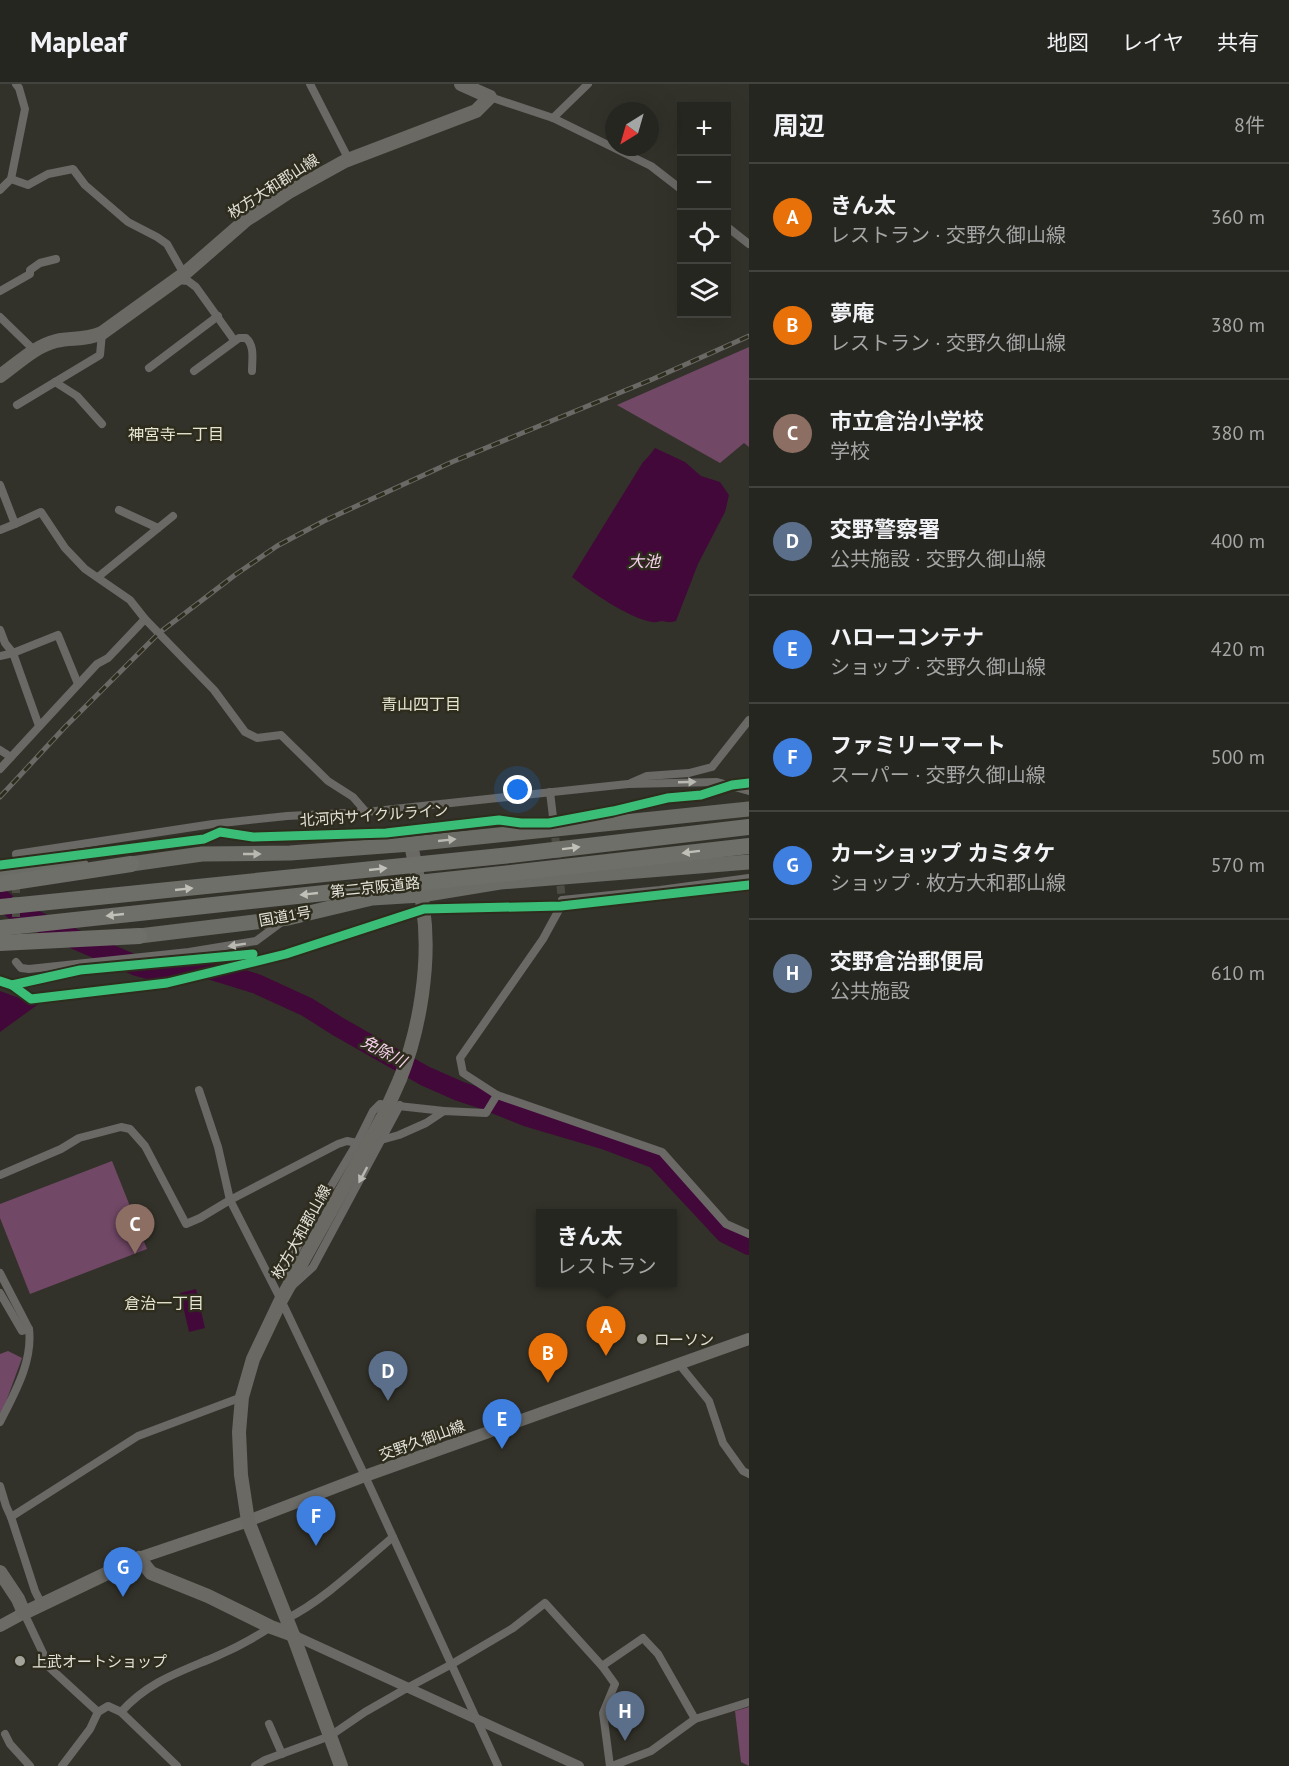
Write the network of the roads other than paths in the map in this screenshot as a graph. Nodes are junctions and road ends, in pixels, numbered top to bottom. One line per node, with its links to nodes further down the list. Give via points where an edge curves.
1 (310, 84): 7 (street)
2 (461, 84): 5 (main road)
3 (588, 84): 6 (street)
4 (20, 85): 8 (street, via 25,109)
5 (490, 97): 6 (street); 7 (main road, 枚方大和郡山線, via 476,111)
6 (553, 118): 9 (street, via 651,166)
7 (349, 160): 14 (main road, 枚方大和郡山線, via 246,220)
8 (11, 179): 10 (street); 14 (street, via 28,185 48,174 73,169 85,185 128,222 167,244)
9 (677, 187)
10 (0, 190)
11 (731, 230): 12 (street)
12 (749, 244)
13 (57, 259): 15 (street, via 40,263 30,274)
14 (180, 277): 16 (street, via 196,287); 18 (main road, 枚方大和郡山線)
15 (0, 291)
16 (218, 316): 19 (street); 21 (street)
17 (0, 317): 20 (street)
18 (102, 333): 20 (main road, 枚方大和郡山線, via 53,342); 25 (street, via 100,355)
19 (234, 340): 22 (street); 23 (street, via 246,338 250,342)
20 (35, 351): 24 (main road, 枚方大和郡山線)
21 (149, 368)
22 (194, 371)
23 (252, 371)
24 (0, 376)
25 (55, 382): 26 (street); 27 (street, via 77,396)
26 (17, 405)
27 (102, 424)
28 (0, 485): 31 (street)
29 (119, 510): 32 (street)
30 (173, 516): 32 (street)
31 (15, 524): 33 (street); 34 (street, via 41,512 65,548)
32 (158, 528): 34 (street)
33 (0, 530)
34 (98, 578): 35 (street, via 130,600)
35 (145, 619): 39 (street); 49 (street, via 214,690 245,732 257,738 280,735)
36 (0, 630): 37 (street)
37 (13, 653): 38 (street); 39 (street, via 58,635); 41 (street)
38 (0, 656)
39 (78, 684): 41 (street)
40 (749, 720): 45 (street, via 712,767 647,776)
41 (39, 726): 43 (street)
42 (0, 750): 43 (street)
43 (11, 757): 44 (street)
44 (0, 769)
45 (628, 784): 46 (street, one-way to 46, via 717,782); 47 (street)
46 (749, 791)
47 (550, 792): 49 (street); 50 (street)
48 (749, 808): 52 (highway, one-way to 48)
49 (366, 812): 54 (street, via 213,824)
50 (553, 817)
51 (749, 827): 61 (highway, 第二京阪道路, one-way to 51, bridge)
52 (411, 844): 56 (highway, one-way to 52, via 202,854 290,854); 60 (main road, 枚方大和郡山線)
53 (749, 846): 63 (highway, 第二京阪道路, one-way to 63, bridge)
54 (16, 854)
55 (749, 862): 60 (highway, 国道1号, via 500,882)
56 (131, 864): 57 (highway, bridge); 59 (highway, bridge)
57 (0, 871)
58 (749, 878): 69 (street, via 562,900 543,939 460,1058 463,1073)
59 (0, 884)
60 (421, 895): 62 (highway, 国道1号, via 372,898); 79 (main road, 枚方大和郡山線, bridge, via 425,960 418,1022 404,1069 384,1114)
61 (0, 907)
62 (288, 918): 64 (highway, 国道1号); 67 (street, one-way to 67, via 256,941 234,945 29,969)
63 (0, 928)
64 (139, 936): 65 (highway, bridge); 66 (highway, 国道1号, bridge)
65 (0, 943)
66 (0, 950)
67 (16, 962)
68 (199, 1090): 75 (street)
69 (497, 1095): 71 (street, via 486,1113); 76 (street, via 662,1152 726,1224)
70 (400, 1105): 71 (street); 72 (street); 73 (street, via 380,1104)
71 (444, 1112): 72 (street)
72 (381, 1140): 79 (street, one-way to 79, via 313,1267)
73 (357, 1143): 75 (street, via 338,1144); 79 (street, via 309,1223 288,1267)
74 (0, 1175): 75 (street, via 79,1138 121,1127 130,1129 145,1146 186,1224)
75 (230, 1200): 79 (street)
76 (749, 1234)
77 (0, 1273): 80 (street)
78 (0, 1293): 80 (street, via 22,1331)
79 (284, 1295): 83 (main road, 枚方大和郡山線, via 253,1359); 86 (street)
80 (29, 1329): 84 (street, via 24,1372)
81 (749, 1339): 82 (main road, 交野久御山線)
82 (679, 1364): 85 (street, via 709,1401 723,1443 743,1472); 86 (main road, 交野久御山線)
83 (242, 1397): 88 (street, via 138,1436); 89 (main road, 枚方大和郡山線, via 241,1475)
84 (0, 1422)
85 (749, 1474)
86 (365, 1476): 89 (main road, 交野久御山線); 90 (street)
87 (0, 1486): 88 (street)
88 (11, 1517): 93 (street)
89 (248, 1521): 91 (main road, 交野久御山線); 95 (main road, 枚方大和郡山線)
90 (393, 1537): 95 (street, via 320,1598); 99 (street)
91 (139, 1558): 93 (main road); 97 (main road, via 151,1573)
92 (0, 1572): 94 (main road)
93 (42, 1605): 94 (main road)
94 (24, 1613): 96 (main road); 103 (street, via 50,1668)
95 (286, 1619): 98 (main road, 枚方大和郡山線)
96 (0, 1626)
97 (271, 1627): 98 (main road); 104 (street, via 148,1687)
98 (293, 1635): 101 (street); 109 (main road, 枚方大和郡山線)
99 (452, 1664): 100 (street, via 513,1628 544,1603); 101 (street); 105 (street)
100 (602, 1666): 106 (street, via 643,1638 658,1654); 118 (street, via 615,1684 603,1713)
101 (406, 1688): 105 (street); 109 (street)
102 (749, 1702): 106 (street)
103 (98, 1712): 104 (street, via 108,1706); 112 (street)
104 (121, 1712): 113 (street)
105 (477, 1719): 116 (street); 117 (street)
106 (695, 1719): 118 (street, via 651,1751)
107 (269, 1724): 110 (street)
108 (5, 1734): 111 (street)
109 (330, 1736): 110 (street); 115 (main road, 枚方大和郡山線)
110 (282, 1754): 114 (street)
111 (30, 1766)
112 (62, 1766)
113 (177, 1766)
114 (255, 1766)
115 (341, 1766)
116 (498, 1766)
117 (579, 1766)
118 (611, 1766)

